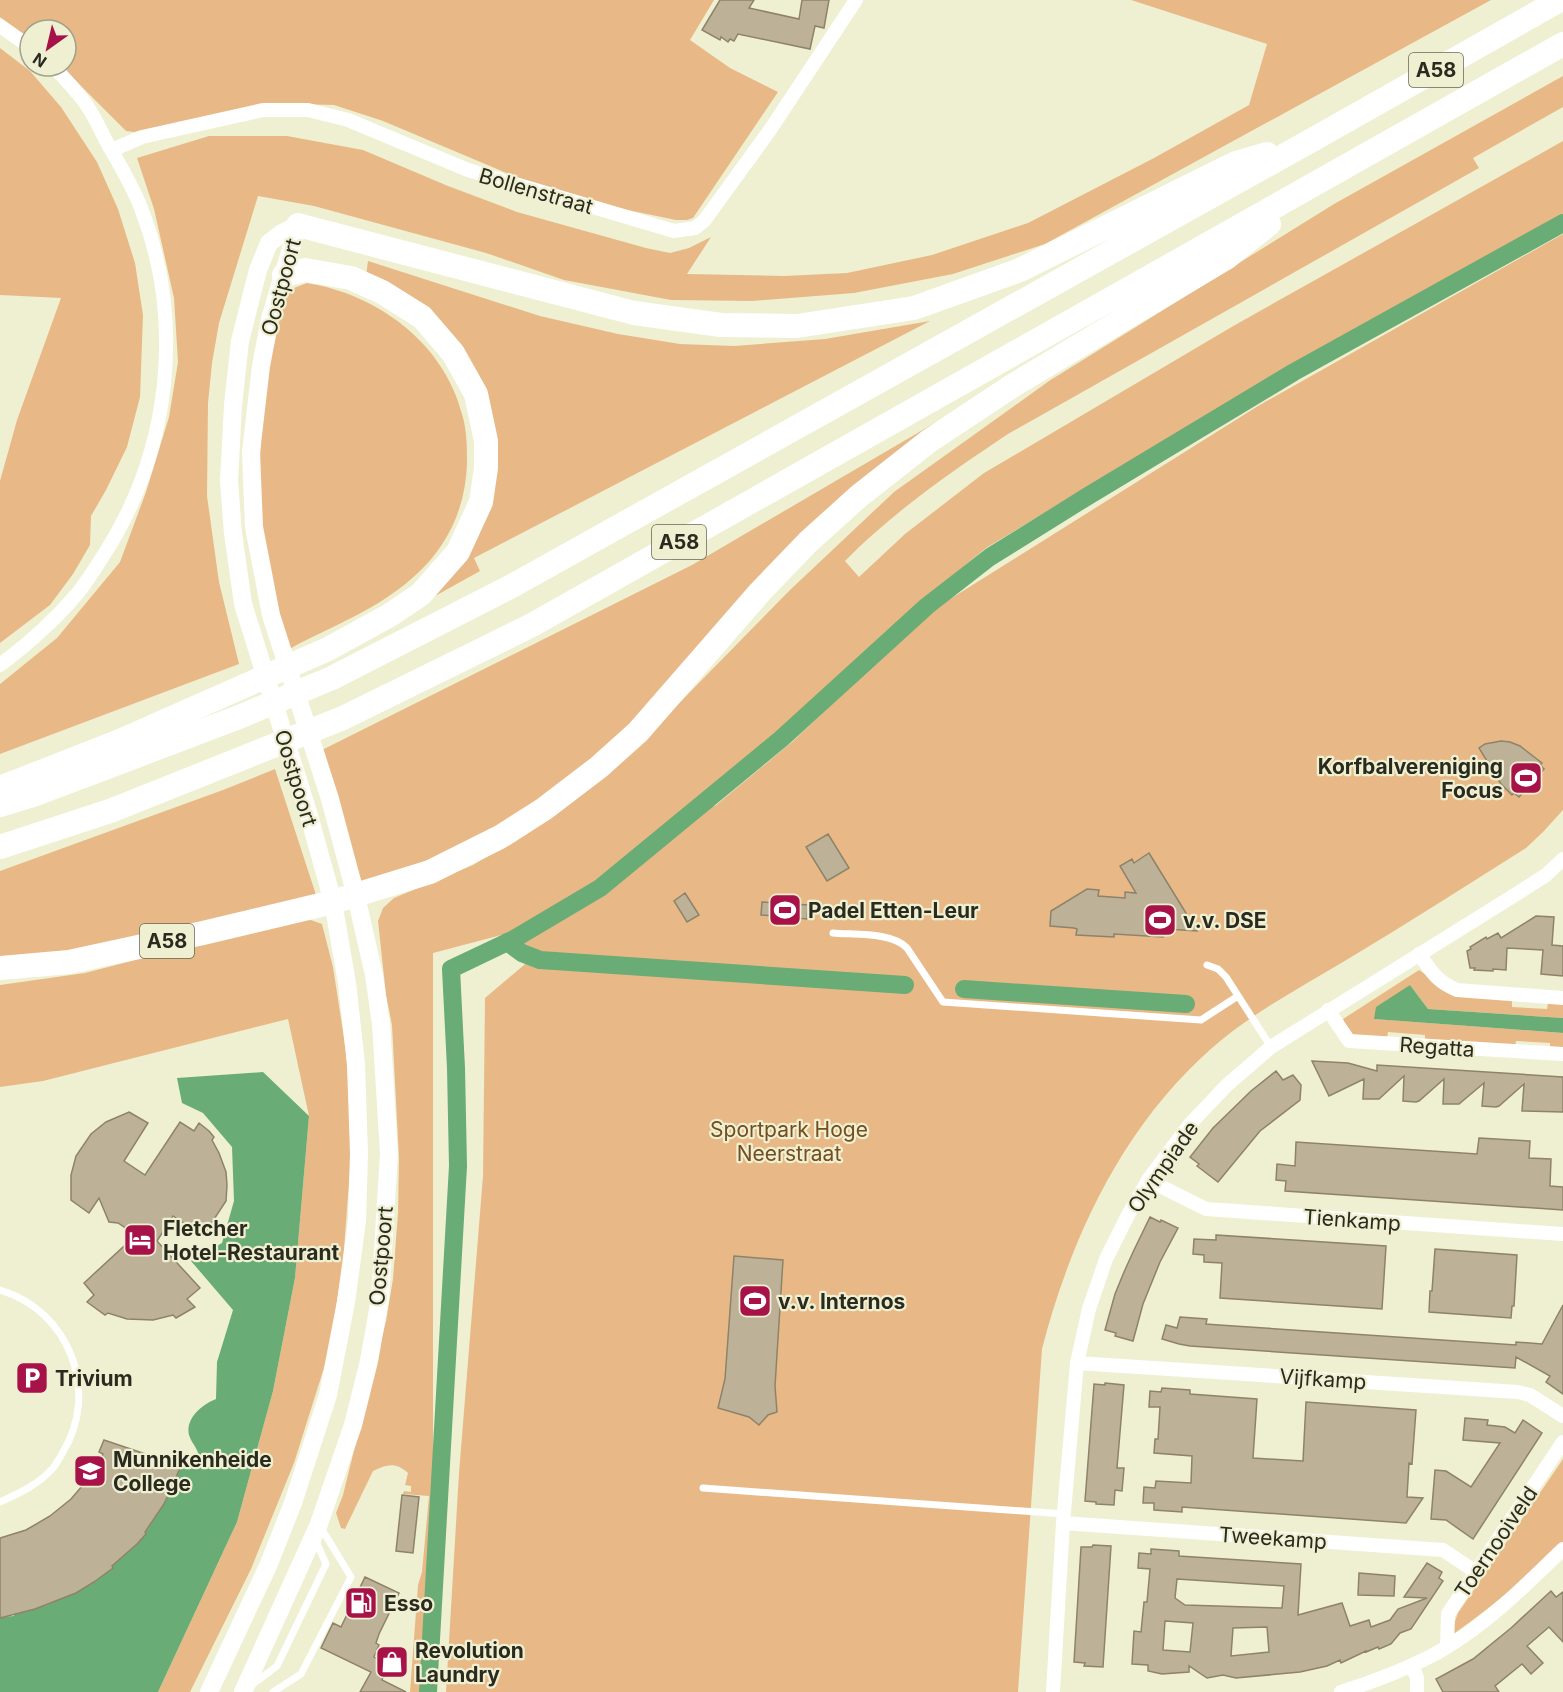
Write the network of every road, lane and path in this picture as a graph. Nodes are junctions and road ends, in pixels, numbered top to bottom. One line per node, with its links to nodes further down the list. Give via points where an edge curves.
1 (856, 0): 8 (street, Bollenstraat, via 770,130 695,228 674,231 468,170 348,120 308,110 263,110 142,137)
2 (1560, 0): 7 (highway, A58)
3 (0, 26): 4 (street)
4 (18, 39)
5 (1563, 44): 9 (highway, A58)
6 (64, 78): 8 (street, via 84,101)
7 (1312, 140): 10 (highway, A58, via 1236,163 1020,270 914,308 797,326 721,325 634,313); 14 (highway, A58, via 510,587 332,678 239,717)
8 (112, 150): 12 (street, via 141,208 163,297 166,377 161,412 130,511 106,552 59,614)
9 (1330, 176): 15 (highway, A58, via 532,625 343,718 110,811); 17 (highway, A58, via 1226,258 1012,386 928,441 859,496 760,592 638,732 544,809 500,837 430,872)
10 (298, 225): 11 (main road, Oostpoort); 18 (main road, Oostpoort, via 269,243 258,270 240,341 229,481 243,604)
11 (284, 275): 13 (highway, via 305,270 351,278 382,292 422,317 453,353 476,394 486,441 481,502 458,552 421,594 328,649 120,741); 17 (main road, Oostpoort, via 261,366 251,452 254,527 271,615 330,799)
12 (0, 665)
13 (0, 788)
14 (0, 805)
15 (0, 847)
16 (1563, 860): 20 (street, Olympiade, via 1546,875)
17 (356, 896): 18 (highway); 37 (main road, Oostpoort, via 374,975 386,1086 388,1164 380,1299 353,1425)
18 (333, 902): 22 (highway, A58, via 69,962); 42 (main road, Oostpoort, via 350,1001 359,1131 357,1221 346,1302 328,1395 293,1503)
19 (833, 933): 23 (lane, via 900,941 943,1002 1201,1020)
20 (1419, 954): 24 (street, via 1436,979 1457,990); 25 (street, Olympiade)
21 (1207, 965): 23 (lane, via 1222,972)
22 (0, 968)
23 (1238, 996): 26 (lane)
24 (1563, 998)
25 (1328, 1010): 26 (street, Olympiade); 27 (street, Regatta, via 1349,1041)
26 (1271, 1047): 28 (street, Olympiade, via 1227,1085)
27 (1563, 1054)
28 (1148, 1180): 29 (street, Tienkamp, via 1206,1209); 31 (street, Olympiade, via 1106,1259)
29 (1563, 1234)
30 (0, 1290): 35 (lane, via 15,1294 44,1313 65,1340 77,1372 80,1406 71,1438 54,1467 28,1490)
31 (1077, 1363): 32 (street, Vijfkamp, via 1518,1392); 36 (street, Olympiade)
32 (1563, 1416)
33 (1563, 1442): 39 (street, Toernooiveld)
34 (703, 1488): 36 (lane)
35 (0, 1502)
36 (1063, 1518): 39 (street, Tweekamp, via 1443,1550); 45 (street, Olympiade)
37 (316, 1530): 43 (main road, Oostpoort); 44 (lane, via 351,1577 301,1674)
38 (1563, 1550): 40 (street, Toernooiveld, via 1494,1613)
39 (1476, 1572): 40 (street, Toernooiveld, via 1448,1614)
40 (1447, 1647): 41 (street, Toernooiveld)
41 (1413, 1665): 46 (street, Toernooiveld); 47 (street)
42 (209, 1692)
43 (243, 1692)
44 (273, 1692)
45 (1053, 1692)
46 (1341, 1692)
47 (1417, 1692)

